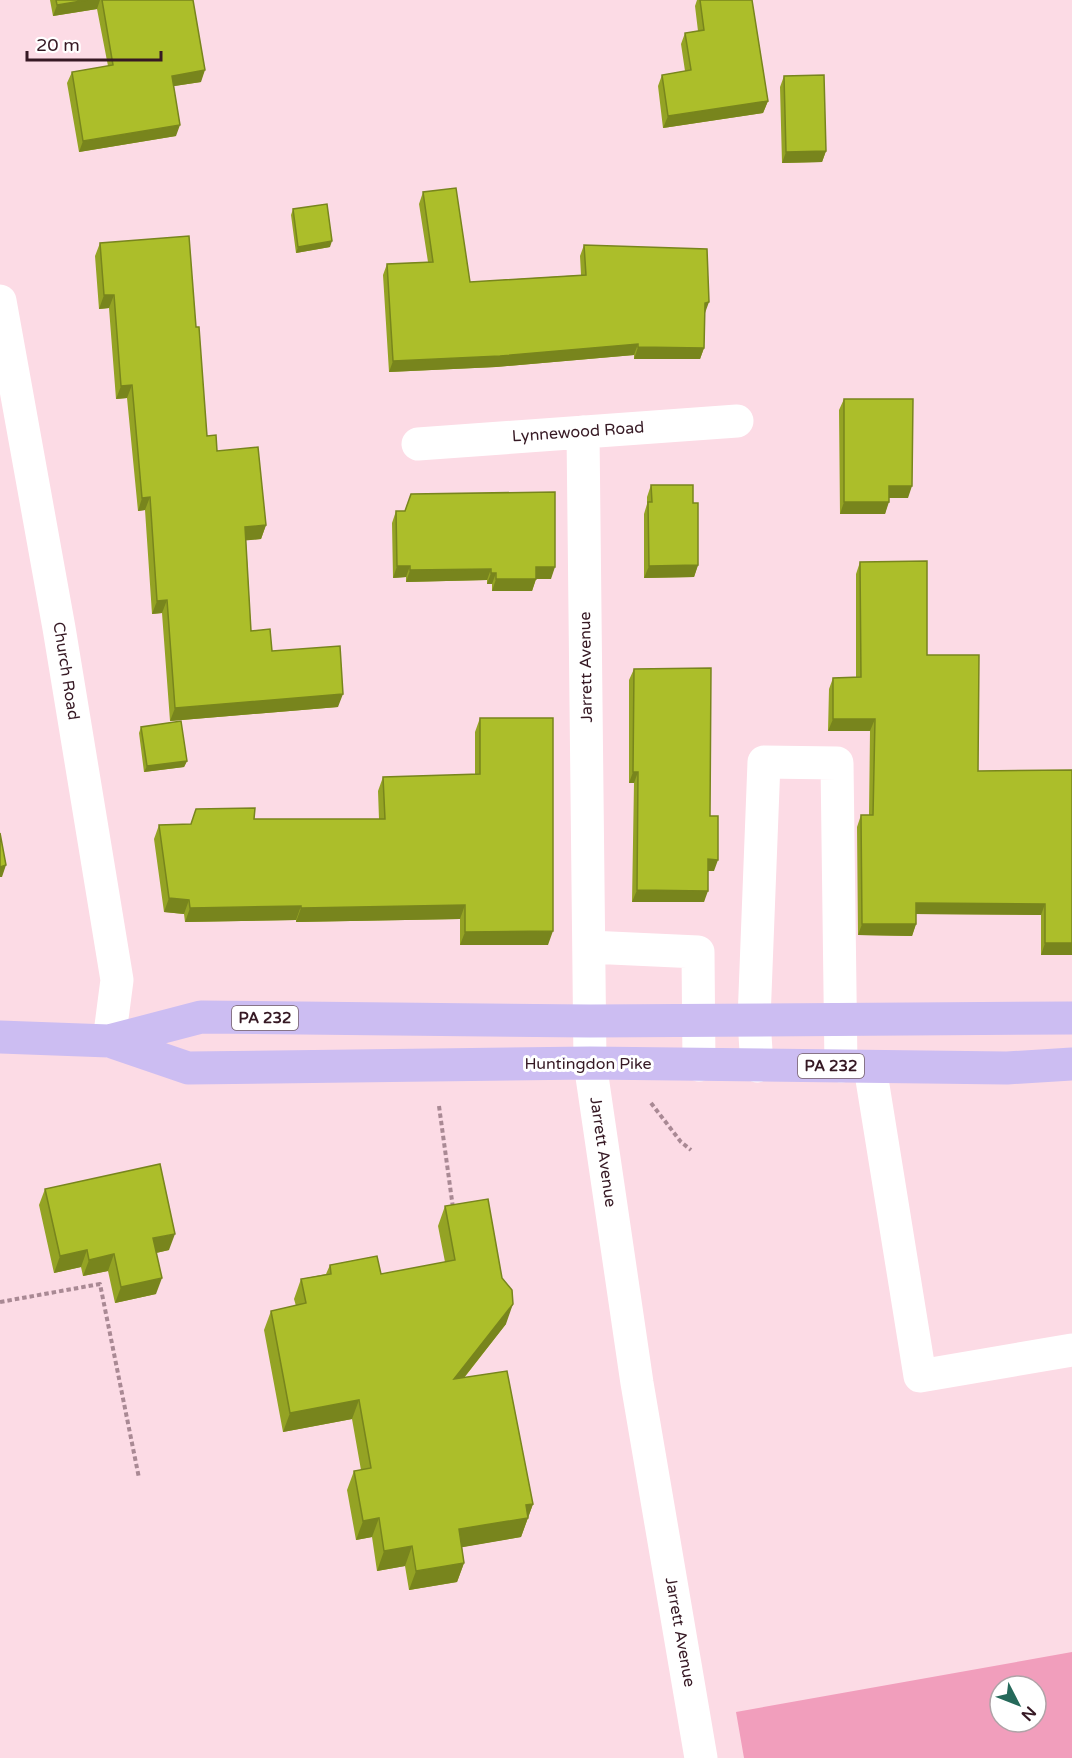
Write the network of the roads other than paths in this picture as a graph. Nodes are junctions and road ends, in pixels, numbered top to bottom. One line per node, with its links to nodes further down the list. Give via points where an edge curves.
1 (0, 301): 12 (street, Church Road, via 117,980)
2 (737, 421): 3 (street, Lynnewood Road)
3 (583, 432): 4 (street, Lynnewood Road); 5 (street, Jarrett Avenue)
4 (418, 444)
5 (589, 947): 9 (street, via 698,952); 10 (street, Jarrett Avenue)
6 (1072, 1018): 8 (main road, Huntingdon Pike / PA 232)
7 (753, 1020): 8 (main road, Huntingdon Pike / PA 232); 8 (street, via 764,762 837,763); 9 (main road, Huntingdon Pike / PA 232); 16 (street)
8 (840, 1020): 17 (street)
9 (699, 1021): 10 (main road, Huntingdon Pike / PA 232); 15 (street)
10 (590, 1022): 12 (main road, Huntingdon Pike / PA 232, via 201,1017); 13 (street, Jarrett Avenue)
11 (0, 1037): 12 (main road, Huntingdon Pike / PA 232)
12 (109, 1041): 13 (main road, Huntingdon Pike / PA 232, via 188,1068)
13 (590, 1063): 15 (main road, Huntingdon Pike / PA 232); 19 (street, Jarrett Avenue, via 637,1383)
14 (1072, 1064): 17 (main road, Huntingdon Pike / PA 232, via 1007,1068)
15 (699, 1065): 16 (main road, Huntingdon Pike / PA 232)
16 (757, 1065): 17 (main road, Huntingdon Pike / PA 232)
17 (856, 1066): 18 (street, via 920,1376)
18 (1072, 1350)
19 (701, 1758)

